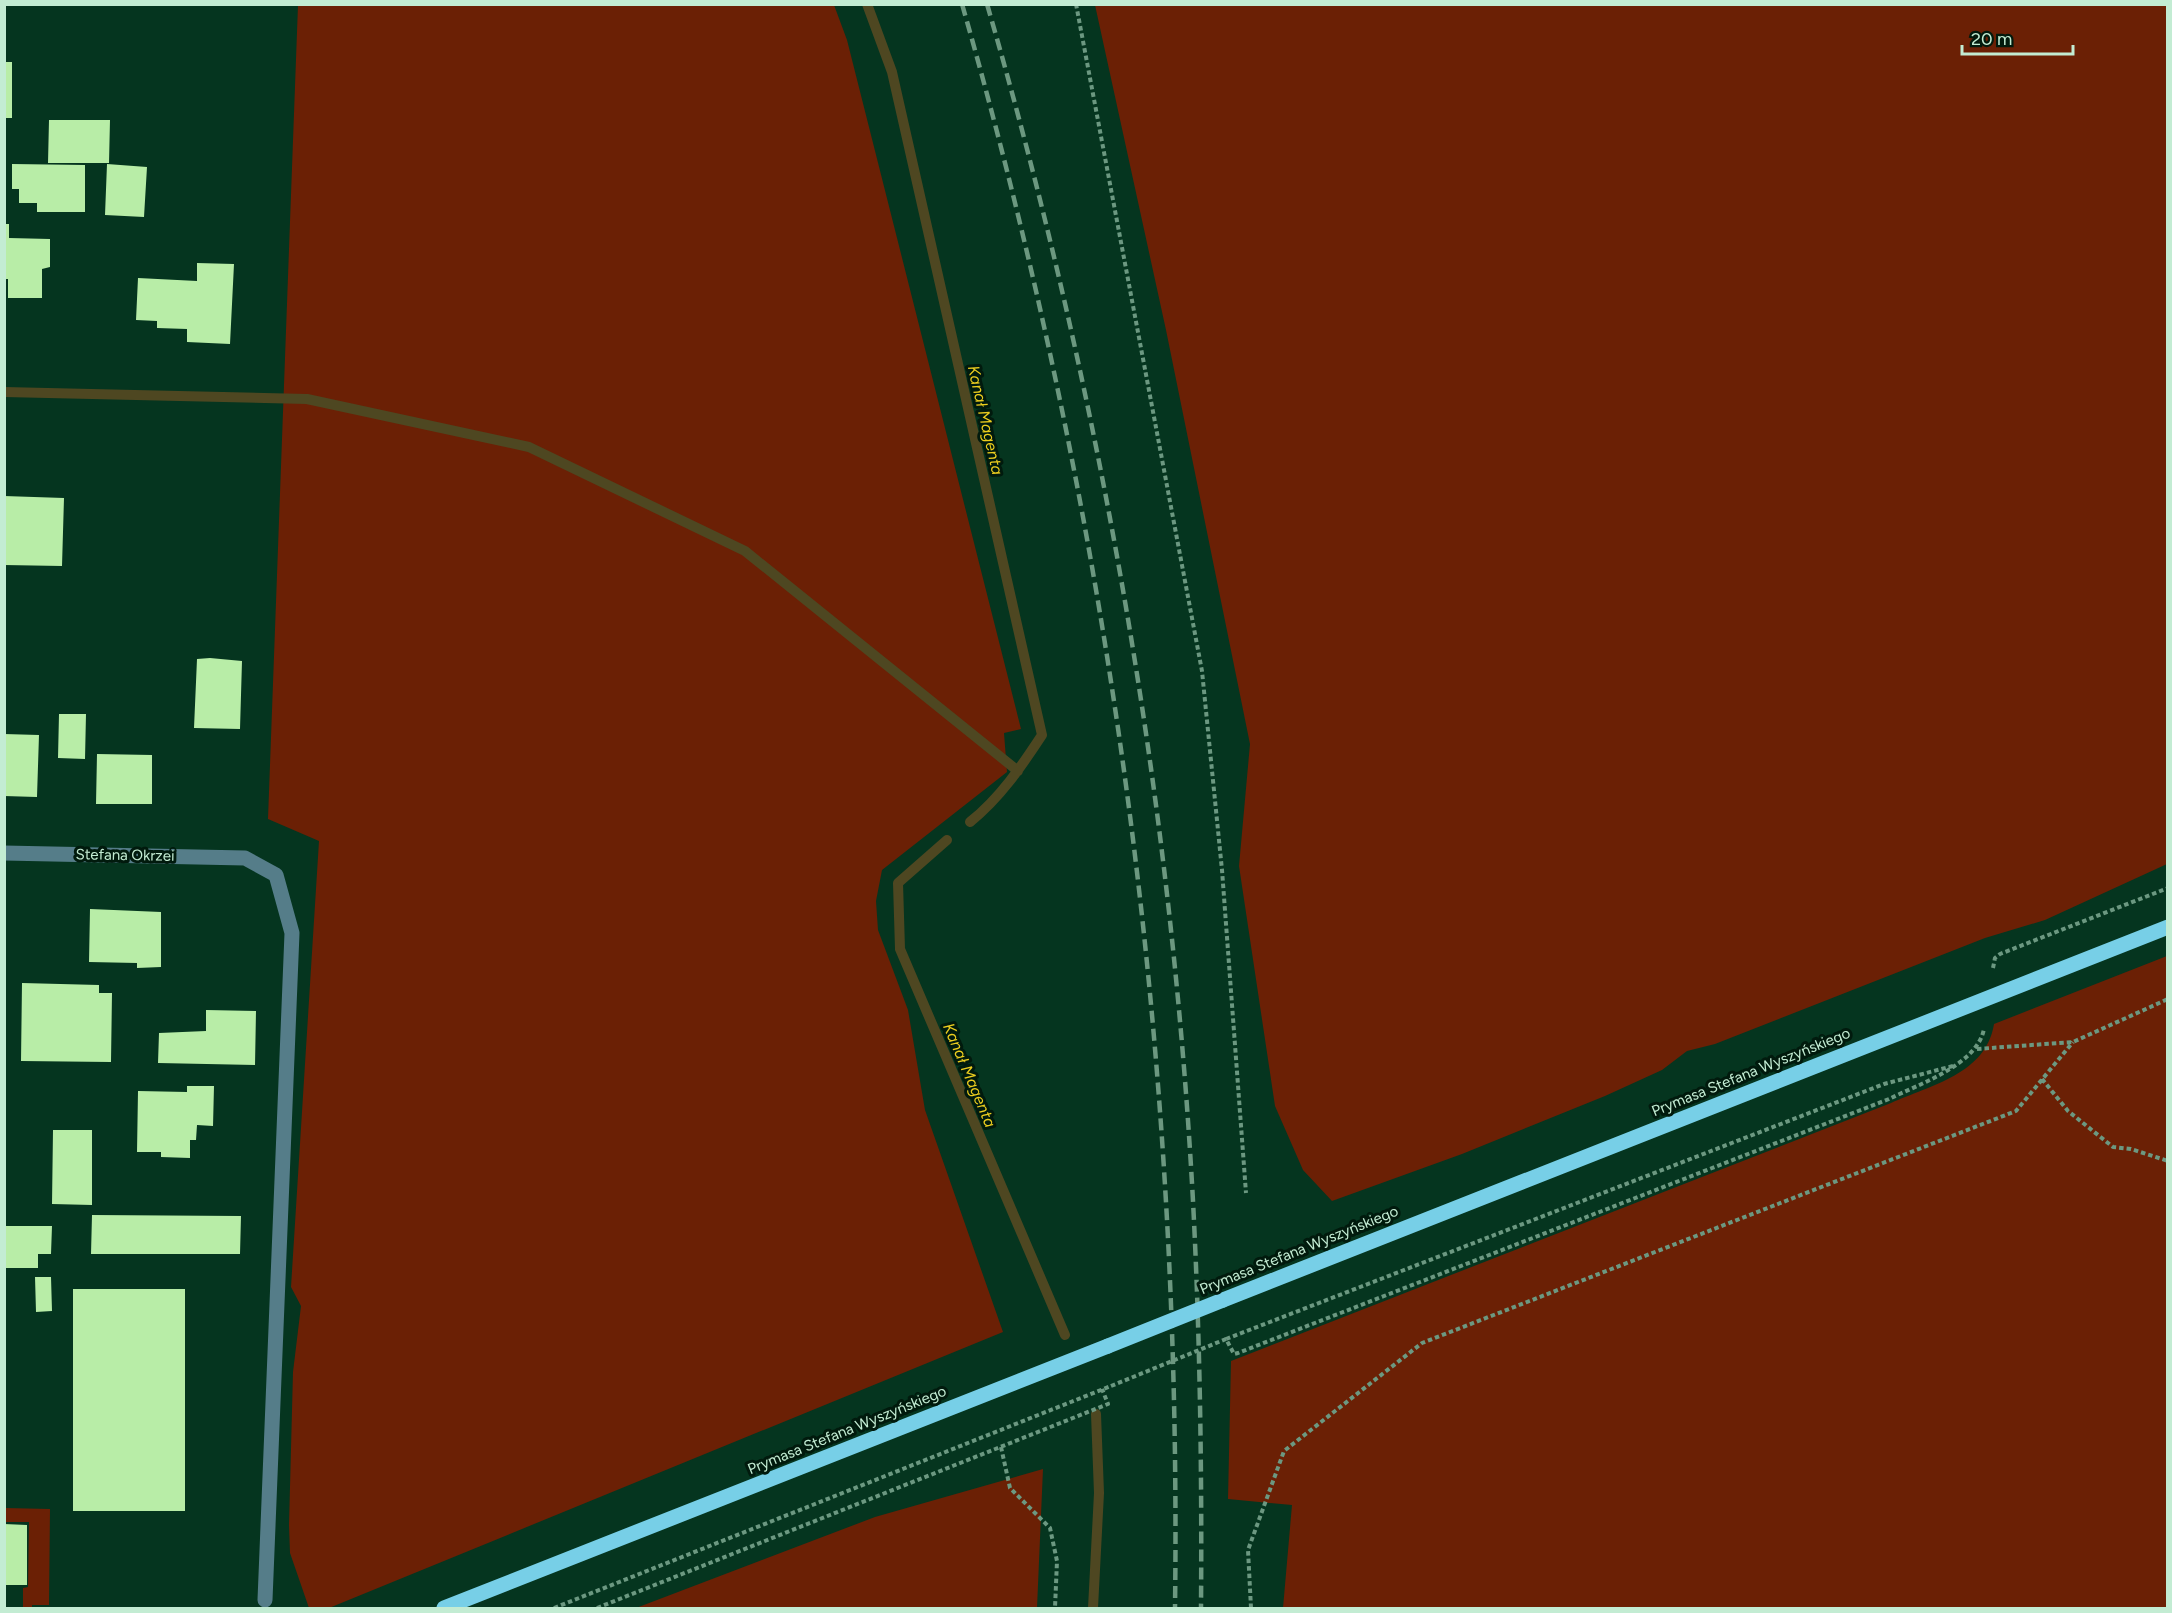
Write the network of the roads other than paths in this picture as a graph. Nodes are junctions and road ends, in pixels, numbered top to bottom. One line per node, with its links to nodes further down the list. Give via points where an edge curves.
1 (4, 853): 3 (street, Stefana Okrzei, via 245,858 276,875 292,933)
2 (2168, 927): 4 (main road, Prymasa Stefana Wyszyńskiego, bridge)
3 (265, 1600)
4 (444, 1608)

